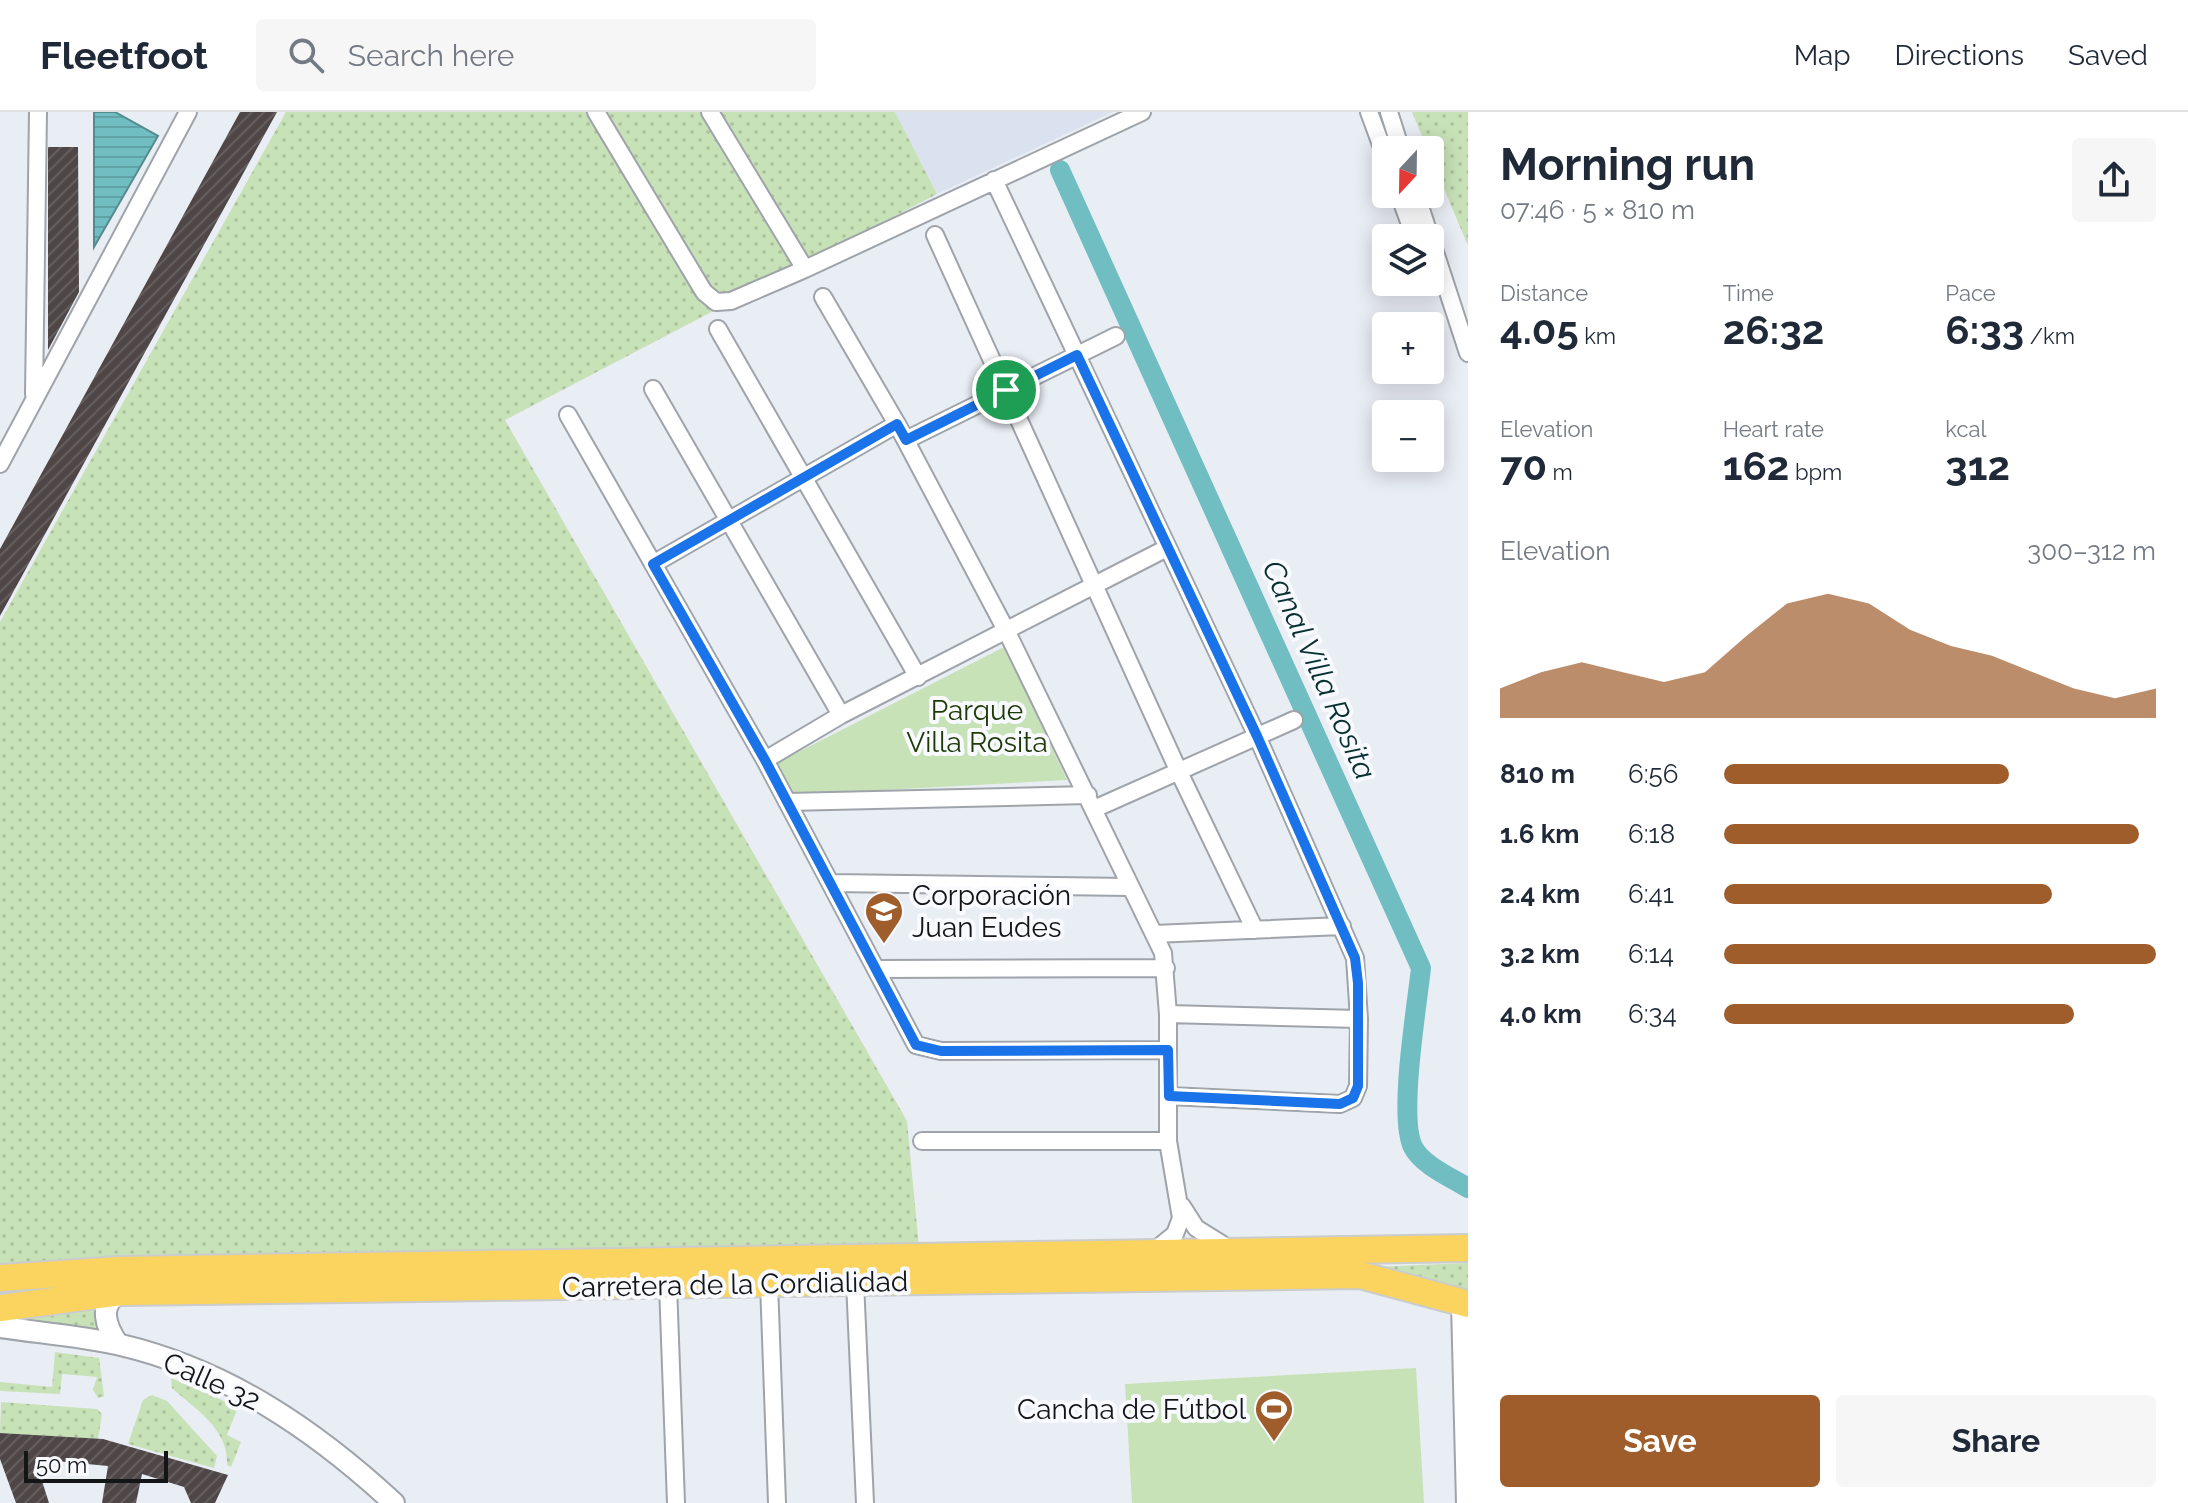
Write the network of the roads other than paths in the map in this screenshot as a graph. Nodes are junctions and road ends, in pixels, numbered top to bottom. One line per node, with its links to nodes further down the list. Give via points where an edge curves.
1 (38, 112): 22 (street)
2 (188, 112): 22 (street)
3 (596, 112): 13 (street, via 704,292 716,302 731,301)
4 (710, 112): 13 (street)
5 (1142, 112): 10 (street)
6 (1369, 112): 8 (street)
7 (1389, 112): 9 (street)
8 (1378, 136)
9 (1397, 136)
10 (994, 180): 13 (street); 19 (street)
11 (1421, 208): 14 (street)
12 (935, 235): 21 (street)
13 (805, 269)
14 (1445, 284): 18 (street)
15 (823, 297): 24 (street)
16 (718, 329): 27 (street)
17 (1116, 336): 19 (street)
18 (1468, 353)
19 (1077, 355): 21 (street); 29 (street)
20 (653, 389): 28 (street)
21 (1006, 390): 25 (street); 31 (street)
22 (34, 399): 26 (street)
23 (568, 415): 30 (street)
24 (897, 424): 25 (street); 27 (street)
25 (906, 440): 32 (street)
26 (0, 464)
27 (802, 478): 28 (street); 33 (street)
28 (730, 521): 30 (street); 34 (street)
29 (1167, 548): 31 (street); 36 (street)
30 (653, 564): 37 (street)
31 (1096, 587): 32 (street); 38 (street)
32 (1007, 632): 33 (street); 40 (street)
33 (918, 677): 34 (street)
34 (841, 715): 37 (street)
35 (1294, 720): 36 (street)
36 (1257, 736): 38 (street); 43 (street)
37 (765, 760): 39 (street)
38 (1179, 772): 40 (street); 44 (street)
39 (787, 802): 40 (street); 41 (street)
40 (1091, 802): 42 (street)
41 (832, 883): 42 (street); 47 (street)
42 (1130, 887): 45 (street)
43 (1342, 926): 44 (street); 49 (street, via 1355,958)
44 (1255, 930): 45 (street)
45 (1154, 934): 46 (street)
46 (1166, 968): 47 (street); 48 (street)
47 (876, 969): 50 (street, via 916,1045 927,1050)
48 (1168, 1014): 49 (street); 50 (street)
49 (1359, 1019): 51 (street, via 1358,1086 1353,1098 1340,1104)
50 (1168, 1050): 51 (street)
51 (1169, 1096): 53 (street)
52 (922, 1141): 53 (street)
53 (1168, 1141): 54 (street)
54 (1179, 1201): 56 (street, via 1196,1228); 57 (street, via 1181,1218 1175,1234 1163,1247)
55 (1468, 1248): 56 (highway, Carretera de la Cordialidad)
56 (1237, 1251): 57 (highway, Carretera de la Cordialidad)
57 (1147, 1253): 58 (highway, Carretera de la Cordialidad, via 119,1270)
58 (0, 1278)
59 (855, 1282): 60 (highway, Carretera de la Cordialidad); 63 (highway, Carretera de la Cordialidad, via 1360,1275); 70 (street)
60 (769, 1283): 61 (highway, Carretera de la Cordialidad); 69 (street)
61 (668, 1285): 62 (highway, Carretera de la Cordialidad); 68 (street)
62 (121, 1292): 64 (highway, Carretera de la Cordialidad); 66 (street, via 105,1315)
63 (1464, 1303): 71 (street)
64 (0, 1308)
65 (0, 1327): 66 (street, Calle 32)
66 (118, 1344): 67 (street, Calle 32, via 249,1394 322,1441)
67 (394, 1503)
68 (676, 1503)
69 (777, 1503)
70 (865, 1503)
71 (1465, 1503)

